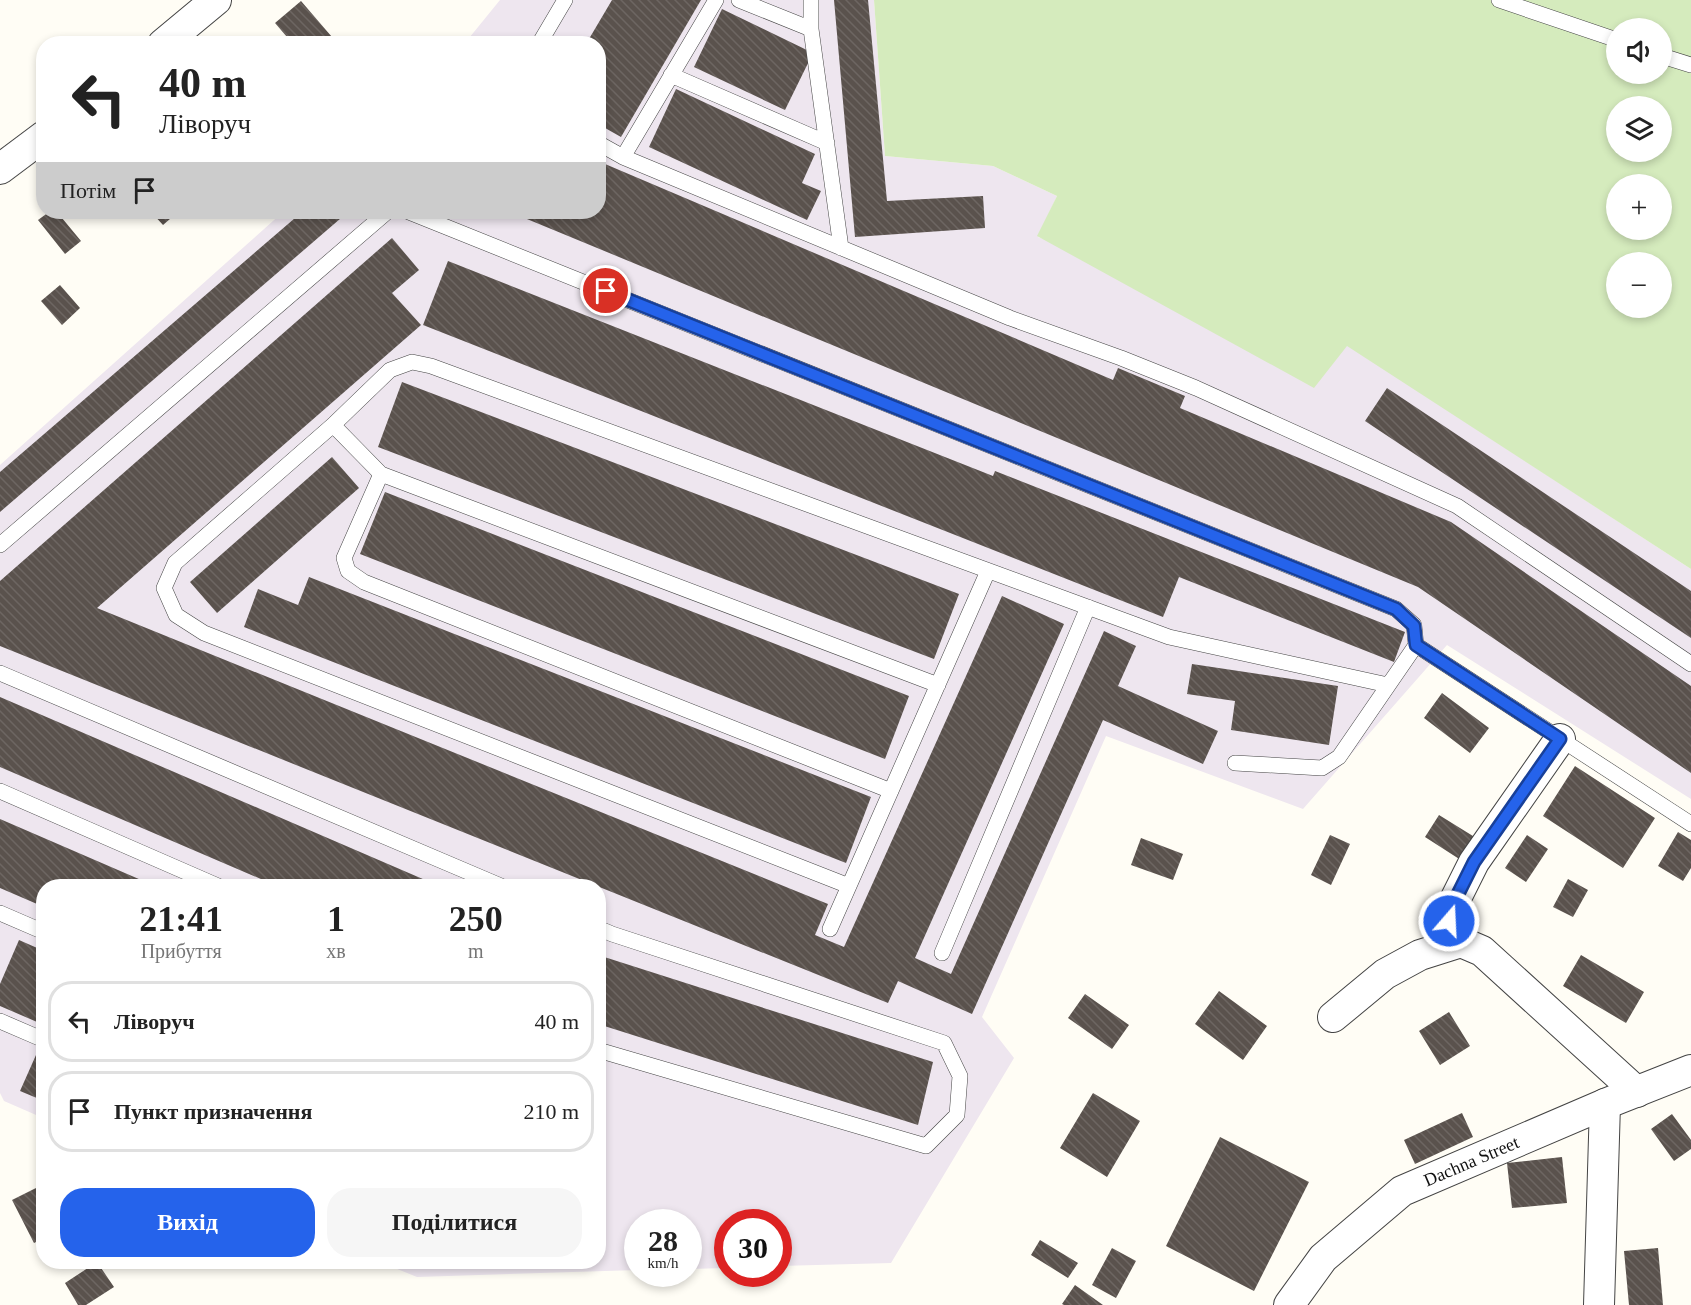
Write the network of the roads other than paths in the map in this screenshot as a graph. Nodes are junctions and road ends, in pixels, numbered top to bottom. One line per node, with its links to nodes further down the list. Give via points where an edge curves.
1 (216, 0): 8 (street)
2 (565, 0): 9 (lane)
3 (716, 0): 13 (lane)
4 (739, 0): 7 (lane)
5 (811, 0): 7 (lane)
6 (1499, 0): 10 (lane)
7 (811, 29): 15 (lane)
8 (173, 36)
9 (544, 36)
10 (1606, 36)
11 (1672, 59): 12 (lane)
12 (1691, 65)
13 (671, 75): 15 (lane); 17 (lane)
14 (36, 142): 18 (street)
15 (826, 142): 21 (lane)
16 (606, 147): 17 (lane)
17 (623, 157): 21 (lane)
18 (0, 169)
19 (379, 219): 24 (lane)
20 (426, 219): 27 (lane, via 1396,609 1414,626)
21 (841, 248): 28 (lane, via 1010,318 1196,388 1457,506)
22 (333, 425): 23 (lane); 25 (lane, via 390,370 412,362 431,366); 39 (lane, via 175,562 164,588 176,615 204,633)
23 (381, 474): 30 (lane); 35 (lane, via 344,558 348,571 363,582)
24 (0, 545)
25 (988, 572): 26 (lane); 30 (lane)
26 (1088, 607): 31 (lane, via 1169,637); 45 (lane)
27 (1416, 645): 31 (lane); 32 (lane)
28 (1691, 664)
29 (0, 673): 38 (lane)
30 (938, 685): 35 (lane)
31 (1388, 685): 33 (lane, via 1338,757 1322,768)
32 (1560, 739): 36 (lane); 44 (street, via 1474,862 1454,902 1449,921)
33 (1235, 763)
34 (0, 791): 37 (lane)
35 (891, 791): 39 (lane)
36 (1691, 824)
37 (202, 879)
38 (485, 879)
39 (849, 886): 42 (lane)
40 (0, 914): 41 (lane)
41 (36, 929)
42 (830, 929)
43 (606, 931): 49 (lane, via 944,1043 960,1076 957,1115 926,1146)
44 (1461, 942): 46 (street, via 1420,955 1385,974); 51 (street, via 1482,951)
45 (942, 953)
46 (1333, 1017)
47 (0, 1021): 48 (lane)
48 (36, 1037)
49 (606, 1052)
50 (1691, 1070): 51 (street, Dachna Street)
51 (1636, 1092): 52 (street, Dachna Street)
52 (1605, 1104): 53 (street, Dachna Street, via 1402,1191 1323,1258); 54 (street)
53 (1289, 1305)
54 (1599, 1305)

